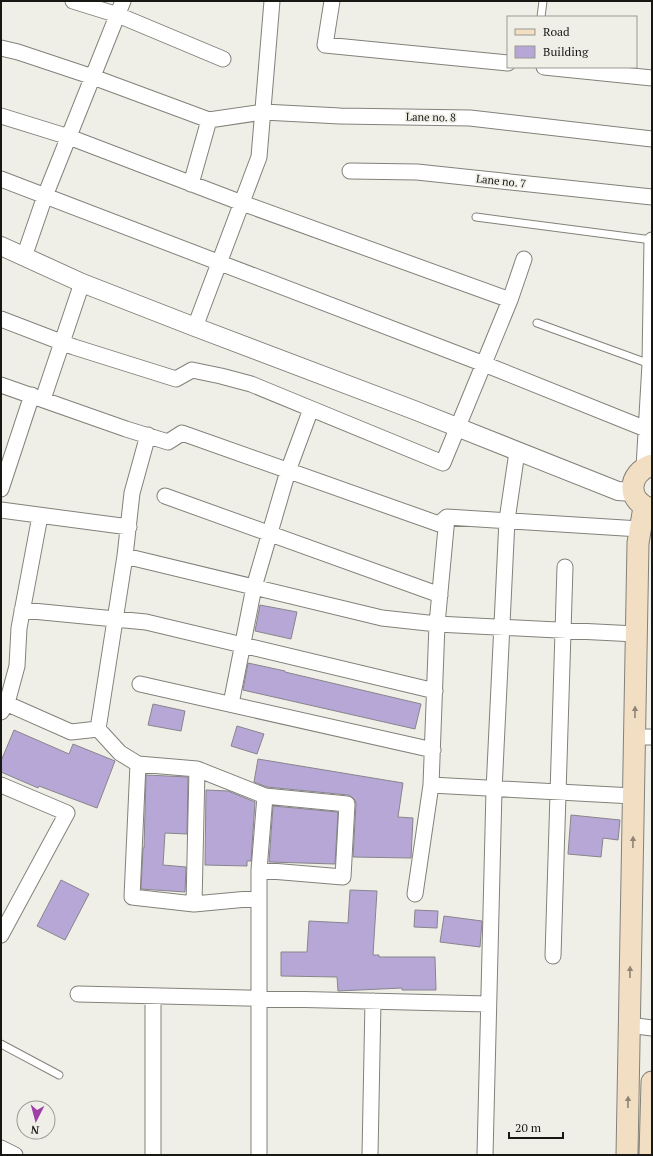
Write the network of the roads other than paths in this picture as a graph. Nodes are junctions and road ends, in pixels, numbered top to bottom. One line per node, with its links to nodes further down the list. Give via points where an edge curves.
1 (73, 1): 5 (street)
2 (272, 1): 13 (street)
3 (332, 1): 9 (street, via 326,45)
4 (543, 1): 6 (lane)
5 (121, 8): 8 (street); 11 (street)
6 (541, 16)
7 (1, 48): 11 (street)
8 (223, 59)
9 (507, 63)
10 (554, 68): 12 (street)
11 (93, 77): 15 (street); 16 (street)
12 (652, 78)
13 (263, 112): 15 (street, Lane no. 8); 17 (street, Lane no. 8, via 470,118); 23 (street, via 259,157)
14 (1, 116): 16 (street)
15 (209, 120): 20 (street)
16 (69, 137): 20 (street); 21 (street)
17 (652, 139)
18 (350, 171): 22 (street, Lane no. 7, via 417,172)
19 (1, 179): 21 (street)
20 (191, 184): 23 (street)
21 (45, 196): 27 (street); 29 (street)
22 (652, 197)
23 (242, 203): 29 (street); 32 (street)
24 (476, 217): 25 (lane)
25 (652, 240): 30 (street)
26 (1, 246): 27 (street)
27 (24, 257): 31 (street)
28 (524, 259): 32 (street)
29 (219, 263): 35 (street); 37 (street)
30 (652, 277): 38 (street)
31 (82, 283): 35 (street); 36 (street)
32 (510, 300): 37 (street)
33 (1, 319): 36 (street)
34 (537, 323): 38 (lane)
35 (195, 327): 42 (street)
36 (62, 342): 40 (street); 41 (street, via 176,379 192,370 251,384)
37 (484, 364): 42 (street); 43 (street)
38 (650, 364): 43 (street)
39 (1, 385): 40 (street)
40 (37, 397): 44 (street); 48 (street)
41 (311, 409): 42 (street, via 443,464); 47 (street)
42 (458, 427): 45 (street)
43 (646, 429): 46 (street)
44 (148, 435): 47 (street, via 168,442 182,433); 55 (street, via 132,493)
45 (517, 452): 50 (street); 54 (street)
46 (648, 466): 50 (main road, via 637,474 633,483)
47 (288, 471): 53 (street, via 439,524); 57 (street)
48 (1, 489)
49 (165, 496): 57 (street)
50 (643, 503): 56 (main road)
51 (1, 510): 52 (street)
52 (40, 516): 55 (street); 62 (street)
53 (447, 517): 54 (street); 61 (street)
54 (507, 520): 56 (street); 65 (street)
55 (129, 527): 58 (street)
56 (640, 529): 67 (main road)
57 (270, 534): 60 (street); 61 (street)
58 (125, 556): 60 (street); 63 (street)
59 (565, 567): 66 (street)
60 (254, 587): 64 (street, via 382,618); 68 (street)
61 (440, 595): 64 (street)
62 (22, 610): 63 (street); 72 (street, via 17,666)
63 (115, 619): 68 (street, via 146,622); 73 (street)
64 (437, 624): 65 (street); 70 (street)
65 (502, 628): 66 (street); 80 (street)
66 (563, 631): 67 (street); 81 (street)
67 (636, 634): 74 (main road, one-way to 67)
68 (242, 645): 70 (street); 71 (street)
69 (140, 684): 71 (street)
70 (435, 691): 75 (street)
71 (231, 704): 75 (street)
72 (3, 706): 73 (street, via 71,732)
73 (98, 730): 76 (street, via 120,753)
74 (643, 737): 83 (main road)
75 (433, 750): 79 (street)
76 (138, 764): 77 (street); 87 (street, via 132,897)
77 (197, 769): 82 (street); 87 (street)
78 (1, 785): 88 (street, via 66,813)
79 (431, 785): 80 (street); 85 (street)
80 (494, 790): 81 (street); 94 (street)
81 (557, 793): 83 (street); 89 (street)
82 (265, 796): 84 (street); 84 (street, via 347,804 344,877)
83 (633, 796): 95 (main road, one-way to 83)
84 (259, 870): 86 (street)
85 (415, 894)
86 (259, 898): 87 (street); 92 (street)
87 (194, 904)
88 (1, 936)
89 (553, 956)
90 (78, 994): 91 (street)
91 (153, 996): 92 (street); 102 (street)
92 (259, 999): 93 (street); 103 (street)
93 (373, 1001): 94 (street); 104 (street)
94 (488, 1004): 105 (street)
95 (630, 1025): 96 (street); 106 (main road, one-way to 95)
96 (652, 1028)
97 (1, 1044): 98 (lane)
98 (59, 1075)
99 (652, 1082): 107 (main road)
100 (1, 1148): 101 (street)
101 (15, 1155)
102 (153, 1155)
103 (259, 1155)
104 (370, 1155)
105 (485, 1155)
106 (627, 1155)
107 (650, 1155)

